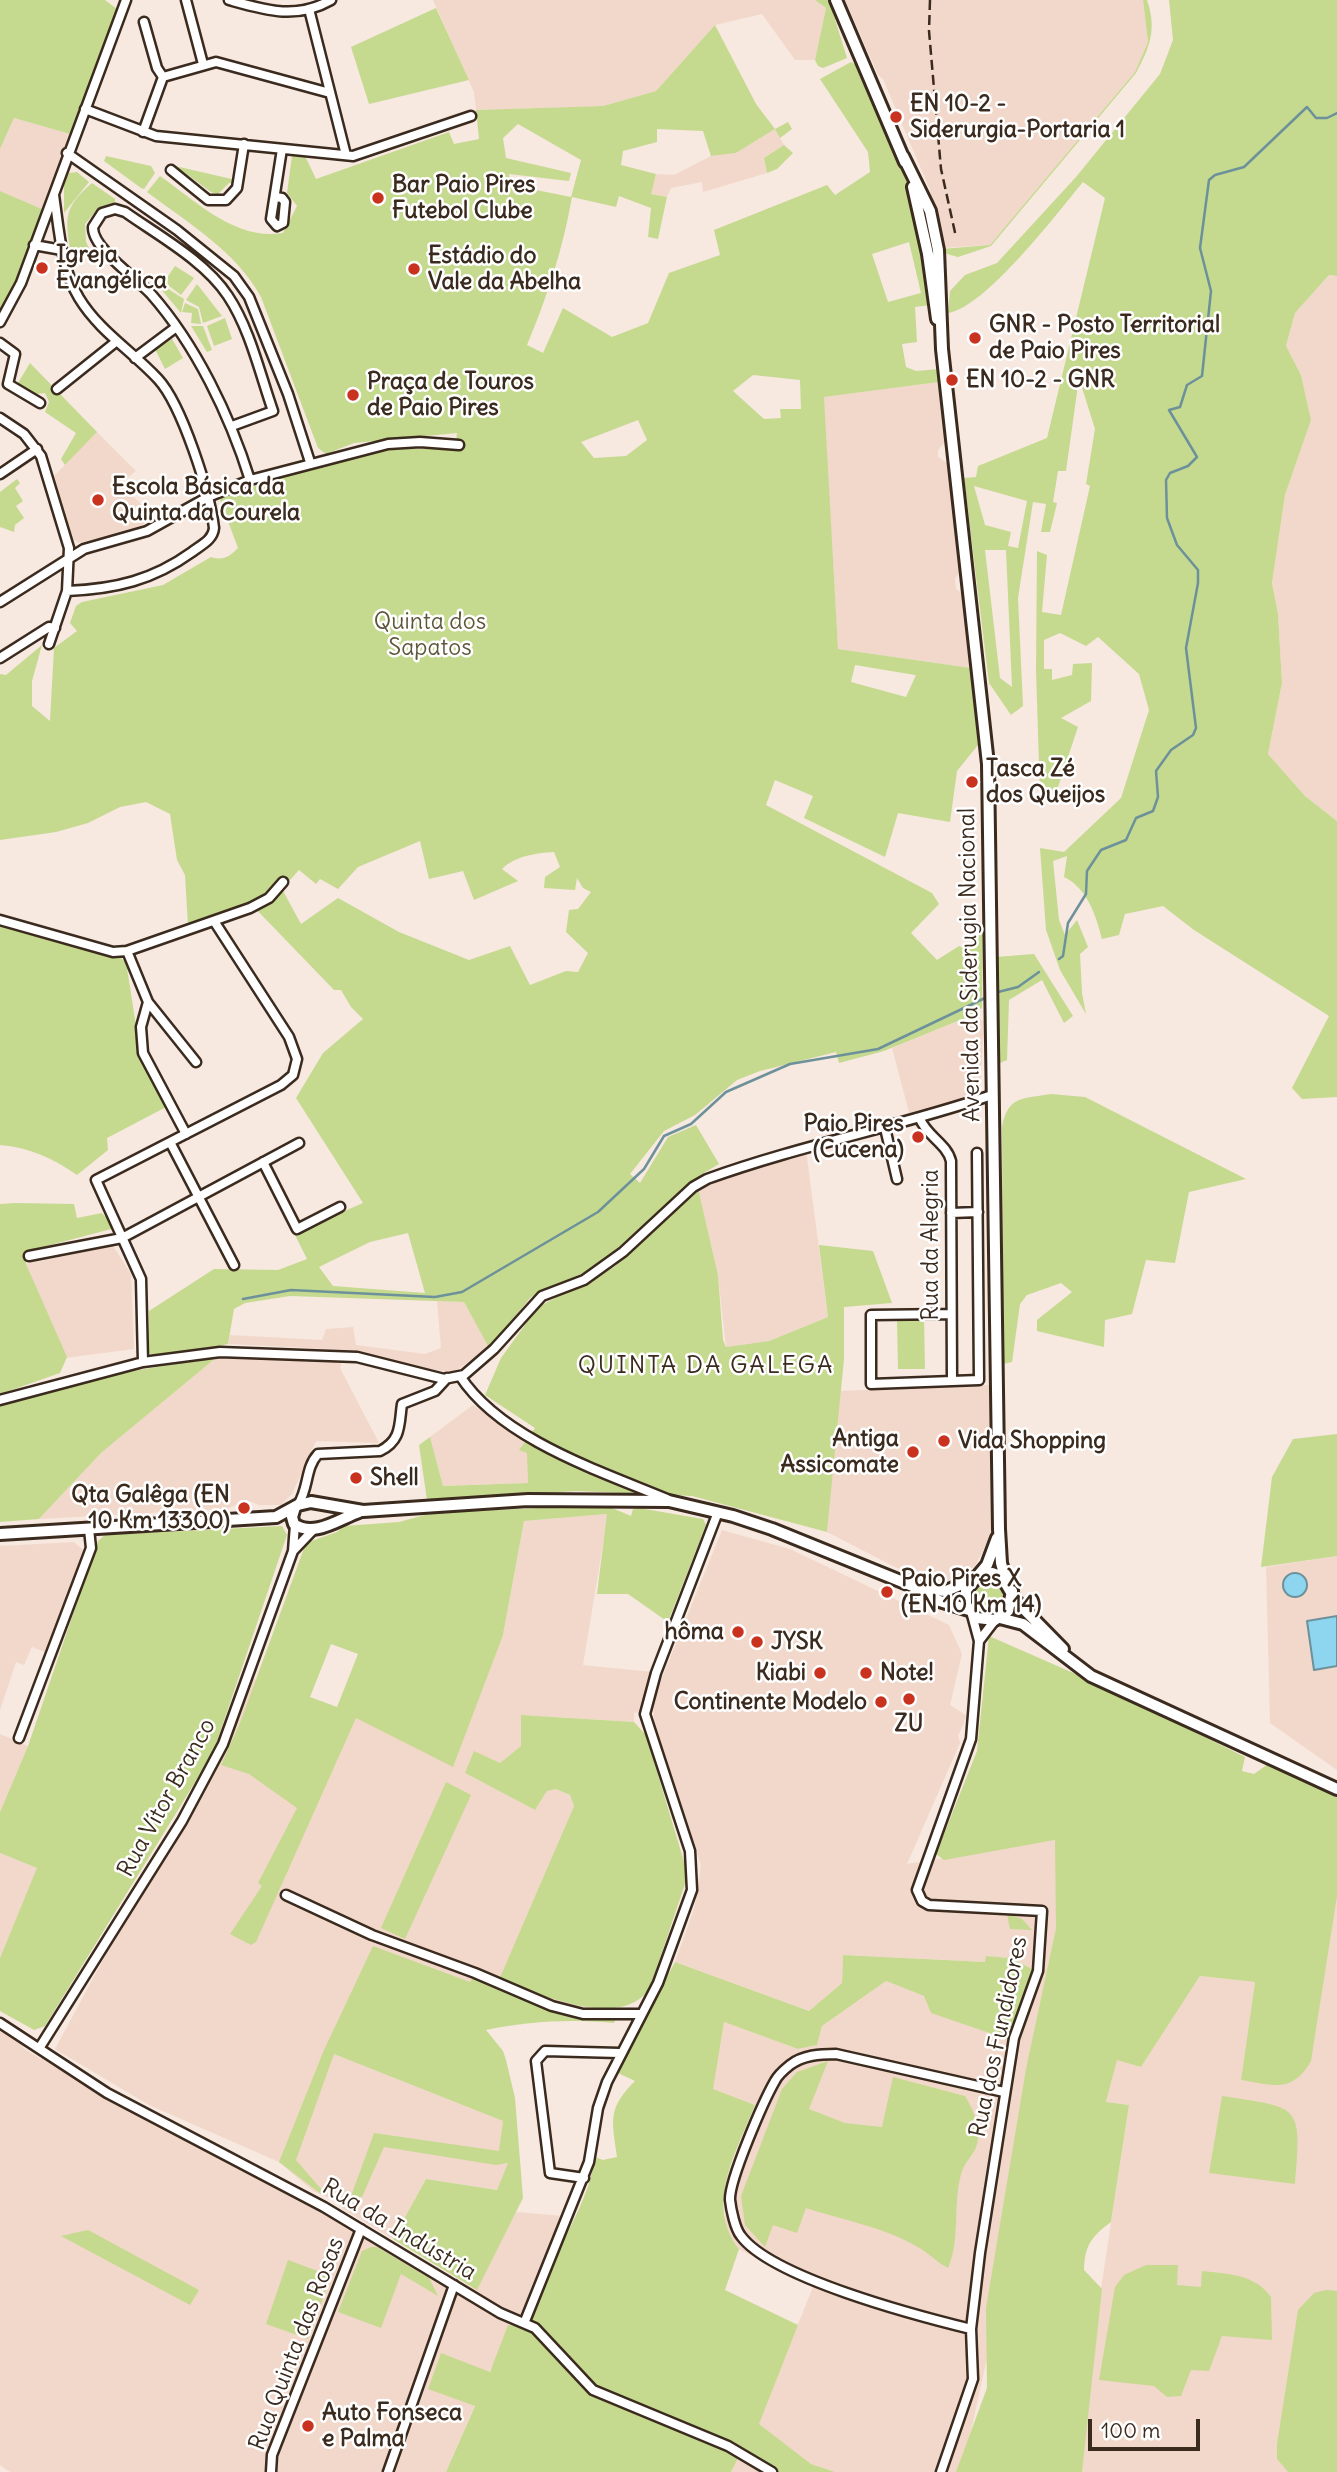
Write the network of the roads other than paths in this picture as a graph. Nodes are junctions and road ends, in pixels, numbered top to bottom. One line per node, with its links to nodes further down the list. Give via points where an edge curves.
1 (126, 0): 11 (street)
2 (186, 0): 8 (street)
3 (229, 0): 6 (street, via 272,12)
4 (331, 0): 6 (street)
5 (836, 0): 50 (main road, Avenida da Siderugia Nacional, via 919,206 942,349 988,764)
6 (309, 9): 10 (street)
7 (145, 23): 9 (street)
8 (203, 64): 9 (street); 10 (street, via 220,63)
9 (163, 77): 13 (street)
10 (330, 93): 17 (street)
11 (85, 109): 13 (street); 16 (street)
12 (471, 117): 17 (street, via 362,154)
13 (143, 132): 14 (street)
14 (244, 144): 15 (street); 18 (street, via 237,188 226,200 208,200)
15 (282, 149): 17 (street); 20 (street)
16 (67, 153): 19 (street); 34 (street, via 234,276 249,297)
17 (346, 155)
18 (171, 170)
19 (54, 195): 21 (street); 22 (street)
20 (276, 197)
21 (34, 245): 22 (street); 23 (street)
22 (62, 250): 25 (street, via 79,298)
23 (0, 322)
24 (175, 328): 27 (street); 31 (street); 31 (street, via 153,296 95,242 93,227 102,213 124,212 203,269 228,297 273,411)
25 (117, 341): 27 (street); 28 (street)
26 (0, 343): 29 (street, via 15,354 8,384)
27 (135, 358): 37 (street, via 170,396)
28 (57, 389)
29 (40, 403)
30 (0, 418): 33 (street)
31 (232, 426): 36 (street)
32 (459, 444): 34 (street, via 388,444)
33 (37, 449): 35 (street); 38 (street)
34 (310, 462): 36 (street)
35 (0, 474)
36 (250, 480): 37 (street)
37 (208, 497): 38 (street, via 147,531 84,549); 39 (street, via 213,534 175,564 130,584)
38 (70, 558): 39 (street); 40 (street)
39 (67, 591): 41 (street)
40 (0, 602)
41 (55, 628): 42 (street); 43 (street, via 49,627)
42 (48, 643)
43 (0, 658)
44 (283, 882): 46 (street, via 269,898)
45 (0, 920): 47 (street, via 113,952)
46 (214, 921): 47 (street); 53 (street, via 289,1037 297,1059 293,1075 281,1085)
47 (127, 951): 48 (street)
48 (148, 1002): 49 (street); 53 (street, via 141,1027 143,1053)
49 (196, 1062)
50 (992, 1095): 51 (street); 83 (main road, Avenida da Siderugia Nacional)
51 (920, 1119): 52 (street); 62 (street, Rua da Alegria, via 926,1132 950,1155)
52 (885, 1128): 58 (street); 68 (street, via 807,1146 693,1187 624,1252 584,1280 542,1296 494,1349)
53 (186, 1134): 54 (street)
54 (170, 1142): 59 (street); 63 (street, via 96,1180)
55 (299, 1143): 57 (street)
56 (977, 1153): 61 (street)
57 (263, 1162): 59 (street); 60 (street, via 297,1228)
58 (897, 1179)
59 (199, 1197): 63 (street); 65 (street)
60 (340, 1207)
61 (978, 1212): 62 (street); 70 (street, via 979,1380)
62 (951, 1213): 66 (street, Rua da Alegria)
63 (122, 1238): 64 (street); 67 (street, via 141,1279)
64 (29, 1256)
65 (234, 1265)
66 (950, 1314): 70 (street, Rua da Alegria); 70 (street, via 871,1315 871,1384)
67 (143, 1362): 69 (street, via 220,1352 357,1357); 71 (street)
68 (460, 1376): 69 (street); 73 (street, via 488,1408 549,1447)
69 (447, 1378): 72 (street, via 435,1391 402,1404 399,1433 388,1447 318,1454 311,1462)
70 (952, 1381)
71 (0, 1400)
72 (309, 1483): 74 (street); 75 (street)
73 (673, 1502): 76 (main road, via 601,1498); 77 (main road)
74 (323, 1504): 75 (main road); 76 (main road); 80 (main road, via 330,1514)
75 (297, 1506): 78 (main road); 79 (main road)
76 (363, 1511): 80 (main road)
77 (718, 1512): 86 (main road); 96 (street, via 656,1673 645,1714 694,1874 686,1914)
78 (276, 1517): 79 (main road); 81 (main road)
79 (294, 1525): 82 (main road); 85 (street, Rua Vítor Branco)
80 (326, 1526): 82 (main road)
81 (89, 1529): 84 (main road); 93 (street, via 91,1548)
82 (314, 1529): 85 (street, Rua Vítor Branco)
83 (999, 1529): 87 (main road, via 987,1565); 88 (main road, Avenida da Siderugia Nacional, via 1001,1563)
84 (0, 1534)
85 (293, 1551): 98 (street, Rua Vítor Branco, via 223,1744 182,1821)
86 (833, 1553): 87 (main road, via 920,1589 946,1591); 89 (main road, via 903,1590)
87 (974, 1578): 88 (main road, via 992,1573); 89 (main road, via 965,1595)
88 (1009, 1586): 90 (main road, via 1011,1606); 92 (main road, via 1016,1601 1069,1655)
89 (970, 1612): 90 (main road, via 984,1620); 91 (street, Rua dos Fundidores)
90 (998, 1619): 91 (street); 92 (main road, via 1023,1624 1076,1667)
91 (979, 1641): 100 (street, Rua dos Fundidores, via 968,1755 917,1890 929,1905 1042,1911 1038,1971 1014,2038)
92 (1104, 1680): 94 (main road)
93 (19, 1738)
94 (1337, 1789)
95 (286, 1895): 96 (street, via 372,1935 552,2006 583,2014)
96 (640, 2014): 99 (street)
97 (0, 2023): 98 (street, Rua da Indústria)
98 (40, 2047): 102 (street, Rua da Indústria, via 157,2122 244,2163)
99 (619, 2053): 101 (street, via 598,2108); 101 (street, via 545,2050 536,2061 550,2173)
100 (1004, 2092): 105 (street, Rua dos Fundidores); 105 (street, via 836,2054 817,2054 792,2063 776,2078 730,2200 739,2235 763,2257 924,2318)
101 (584, 2178): 104 (street)
102 (361, 2229): 103 (street, Rua da Indústria); 106 (street, Rua Quinta das Rosas, via 272,2455)
103 (454, 2285): 104 (street, Rua da Indústria, via 500,2313); 107 (street)
104 (525, 2321): 108 (street, Rua da Indústria, via 593,2390 728,2446)
105 (971, 2329): 109 (street, Rua dos Fundidores, via 973,2379)
106 (271, 2472)
107 (388, 2472)
108 (772, 2472)
109 (941, 2472)

